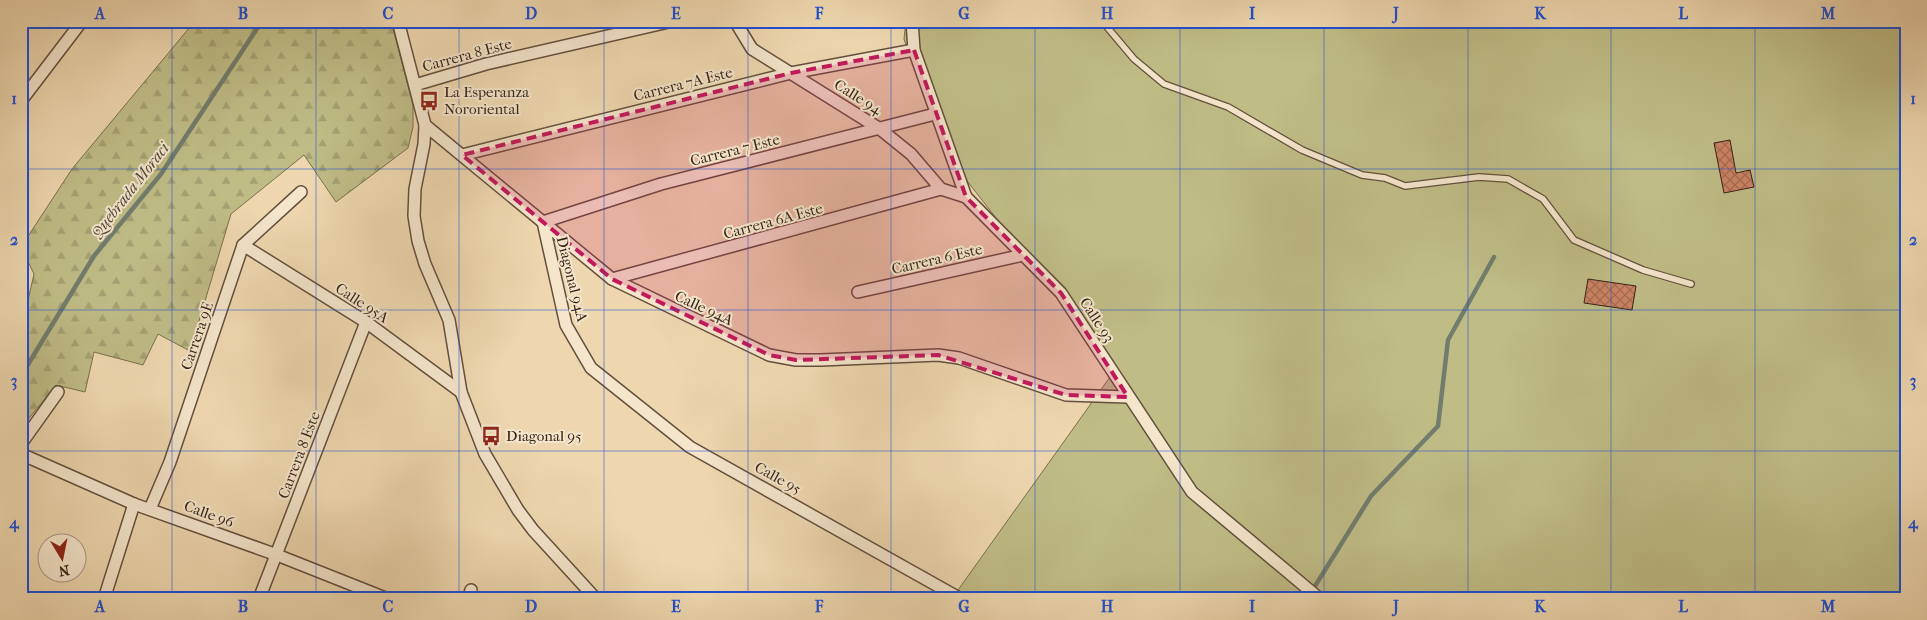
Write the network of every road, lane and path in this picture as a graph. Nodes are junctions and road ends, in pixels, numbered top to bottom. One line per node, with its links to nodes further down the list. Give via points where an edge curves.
1 (82, 21): 10 (street)
2 (398, 21): 9 (street)
3 (673, 21): 9 (street, Carrera 8 Este, via 486,64)
4 (735, 21): 8 (street, Calle 94, via 752,49)
5 (912, 21): 7 (street, Calle 93)
6 (1102, 21): 22 (lane, via 1134,59 1164,84 1228,107 1302,150 1362,175 1385,178 1404,186 1479,176 1508,178 1542,199 1574,240 1643,270)
7 (914, 50): 8 (street, Carrera 7A Este); 11 (street, Calle 93)
8 (791, 73): 13 (street, Calle 94); 14 (street, Carrera 7A Este)
9 (415, 85): 12 (street)
10 (21, 101)
11 (935, 114): 13 (street, Carrera 7 Este); 17 (street, Calle 93)
12 (425, 124): 14 (street, Calle 94A); 27 (street, via 414,216 425,264 449,320)
13 (880, 129): 15 (street, Calle 94, via 911,154); 18 (street, Carrera 7 Este, via 661,184)
14 (462, 155): 18 (street, Calle 94A)
15 (941, 190): 17 (street); 21 (street, Carrera 6A Este)
16 (301, 192): 19 (street, Carrera 9E)
17 (966, 197): 20 (street, Calle 93)
18 (543, 222): 21 (street, Calle 94A); 25 (street, Diagonal 94A, via 566,325)
19 (243, 245): 24 (street, Calle 95A); 32 (street, Carrera 9E, via 170,462)
20 (1023, 255): 23 (street, Carrera 6 Este); 28 (street, Calle 93, via 1061,293)
21 (612, 279): 28 (street, Calle 94A, via 769,354 804,360 938,355 958,358 1066,395)
22 (1691, 284)
23 (858, 292)
24 (366, 322): 27 (street, Calle 95A); 33 (street, Carrera 8 Este)
25 (591, 368): 34 (street, Calle 95, via 690,446)
26 (58, 392): 29 (street)
27 (462, 392): 38 (street, via 485,454 518,510)
28 (1128, 397): 41 (street, Calle 93, via 1192,492)
29 (21, 444)
30 (21, 454): 31 (street, Calle 96)
31 (134, 504): 32 (street, Calle 96); 35 (street)
32 (150, 509): 33 (street, Calle 96)
33 (277, 555): 36 (street, Carrera 8 Este); 37 (street, Calle 96)
34 (943, 588): 39 (street); 40 (street, Calle 95)
35 (104, 599)
36 (259, 599)
37 (388, 599)
38 (596, 599)
39 (936, 599)
40 (961, 599)
41 (1320, 599)

